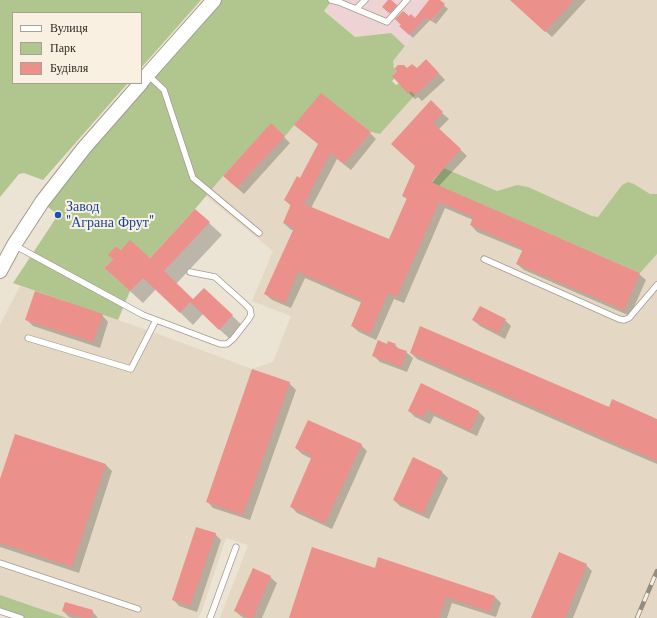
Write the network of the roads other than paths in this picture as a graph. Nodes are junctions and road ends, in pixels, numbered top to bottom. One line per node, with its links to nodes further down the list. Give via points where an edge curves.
1 (214, 0): 6 (street)
2 (331, 0): 5 (lane)
3 (365, 0): 5 (lane)
4 (407, 0): 5 (lane, via 387,22)
5 (356, 9)
6 (143, 80): 8 (lane, via 164,90 193,178)
7 (140, 84): 9 (street, via 84,148 42,202)
8 (259, 233)
9 (14, 244): 11 (street); 14 (lane)
10 (484, 259): 13 (lane, via 624,320 629,318)
11 (0, 271)
12 (190, 272): 14 (lane, via 215,277 250,309 251,315 248,320 233,339 227,344 220,344)
13 (657, 285)
14 (156, 320): 15 (lane, via 131,369)
15 (28, 338)
16 (236, 546): 21 (lane)
17 (0, 563): 18 (lane)
18 (138, 609)
19 (0, 611): 20 (lane)
20 (21, 618)
21 (210, 618)

